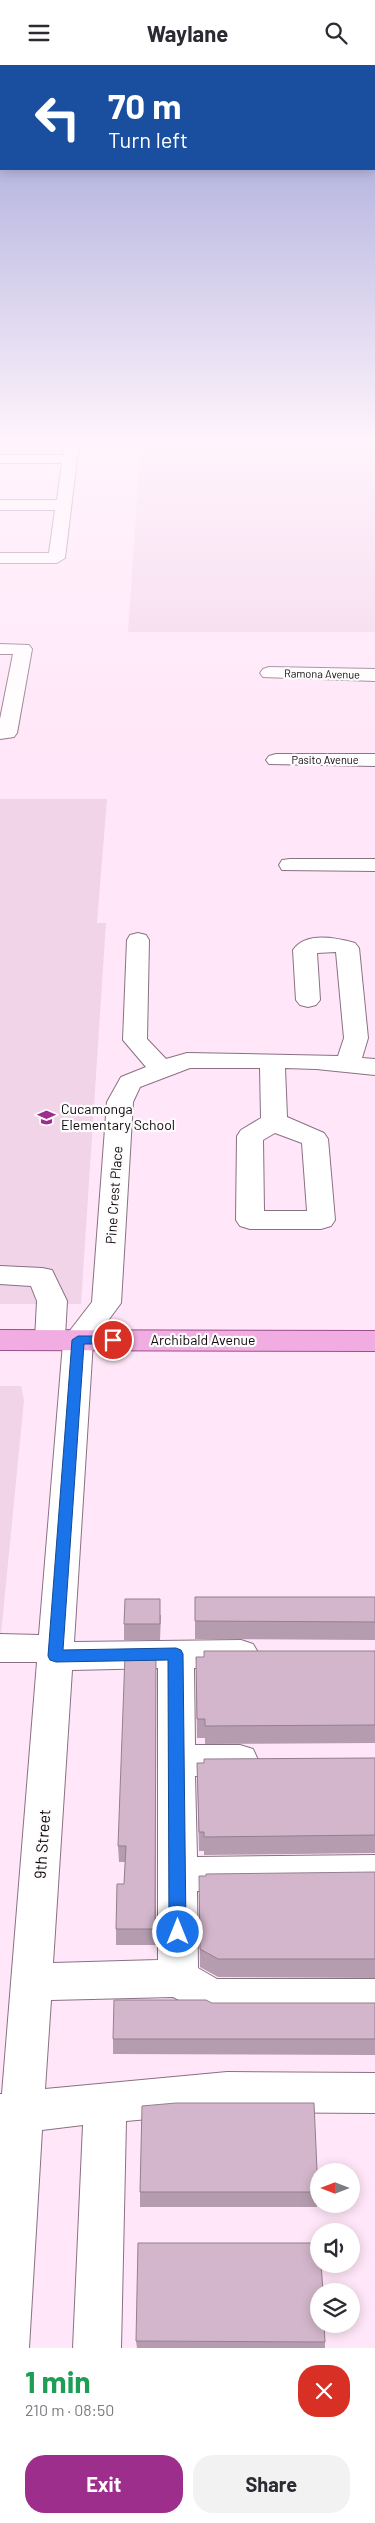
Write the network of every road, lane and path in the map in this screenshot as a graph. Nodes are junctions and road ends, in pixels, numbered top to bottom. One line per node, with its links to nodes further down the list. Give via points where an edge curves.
1 (58, 549): 2 (street, via 57,558)
2 (0, 558)
3 (0, 649): 6 (street, via 23,649)
4 (269, 673): 5 (street, Ramona Avenue)
5 (375, 675)
6 (3, 733)
7 (276, 760): 8 (street, Pasito Avenue)
8 (375, 760)
9 (290, 865): 10 (street)
10 (375, 865)
11 (138, 940): 16 (street, via 135,1040)
12 (308, 1000): 14 (street, via 305,950 312,945 347,948 356,1038)
13 (272, 1061): 14 (street, Pine Crest Place); 16 (street, Pine Crest Place, via 187,1060); 17 (street)
14 (348, 1063): 15 (street, Pine Crest Place)
15 (375, 1067)
16 (162, 1070): 20 (street, Pine Crest Place, via 130,1082 120,1103 106,1303)
17 (274, 1120)
18 (0, 1275): 20 (street, 9th Street, via 42,1277)
19 (0, 1340): 20 (main road, Archibald Avenue)
20 (64, 1340): 21 (main road, Archibald Avenue); 23 (street, 9th Street)
21 (375, 1341)
22 (0, 1648): 23 (street)
23 (56, 1653): 24 (street); 31 (street, 9th Street)
24 (176, 1654): 25 (street); 27 (street)
25 (275, 1654)
26 (276, 1760): 27 (street)
27 (176, 1761): 29 (street)
28 (375, 1872): 29 (street)
29 (177, 1874): 30 (street)
30 (178, 1978): 31 (street); 32 (street, via 212,1998)
31 (32, 1982): 35 (street, 9th Street)
32 (375, 1998)
33 (375, 2097): 34 (street, via 227,2092)
34 (105, 2102): 35 (street); 37 (street)
35 (11, 2113): 36 (street, 9th Street)
36 (5, 2348)
37 (97, 2348)

